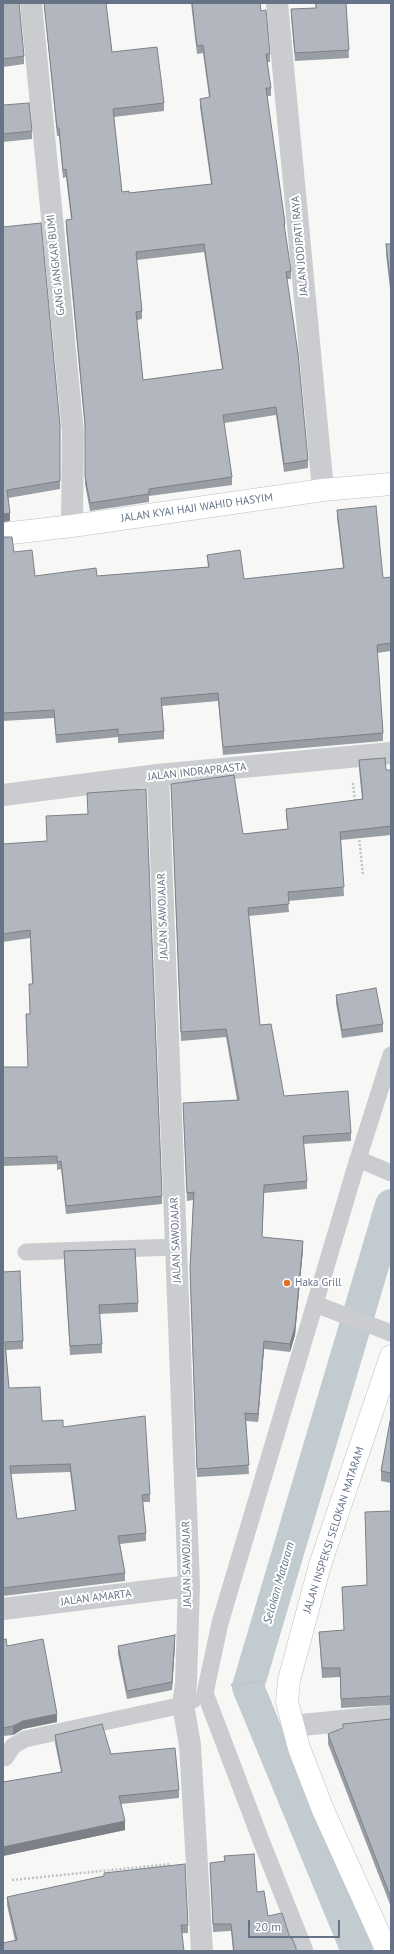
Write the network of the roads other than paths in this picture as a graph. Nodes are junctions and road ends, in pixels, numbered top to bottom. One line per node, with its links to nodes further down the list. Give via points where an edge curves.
1 (31, 3): 5 (street, GANG JANGKAR BUMI, via 73,432)
2 (277, 3): 4 (street, JALAN JODIPATI RAYA)
3 (391, 484): 4 (main road, JALAN KYAI HAJI WAHID HASYIM)
4 (323, 490): 5 (main road, JALAN KYAI HAJI WAHID HASYIM)
5 (72, 526): 6 (main road, JALAN KYAI HAJI WAHID HASYIM)
6 (3, 534)
7 (391, 753): 8 (street, JALAN INDRAPRASTA)
8 (158, 775): 9 (street, JALAN INDRAPRASTA); 13 (street, JALAN SAWOJAJAR)
9 (3, 795)
10 (391, 1055): 11 (lane)
11 (358, 1159): 12 (lane); 15 (lane)
12 (385, 1170)
13 (176, 1246): 14 (lane); 18 (street, JALAN SAWOJAJAR)
14 (26, 1252)
15 (315, 1304): 16 (lane); 20 (lane, via 220,1623)
16 (391, 1333)
17 (391, 1356): 23 (main road, JALAN INSPEKSI SELOKAN MATARAM, via 320,1565 294,1660 287,1702)
18 (189, 1586): 19 (street, JALAN AMARTA); 21 (street, JALAN SAWOJAJAR, via 186,1683)
19 (3, 1609)
20 (205, 1693): 21 (lane); 26 (lane)
21 (182, 1705): 24 (lane, via 25,1739 13,1746); 25 (street, via 190,1745)
22 (391, 1716): 23 (street)
23 (292, 1726): 27 (main road, JALAN INSPEKSI SELOKAN MATARAM, via 323,1810)
24 (5, 1758)
25 (202, 1951)
26 (305, 1951)
27 (386, 1951)

